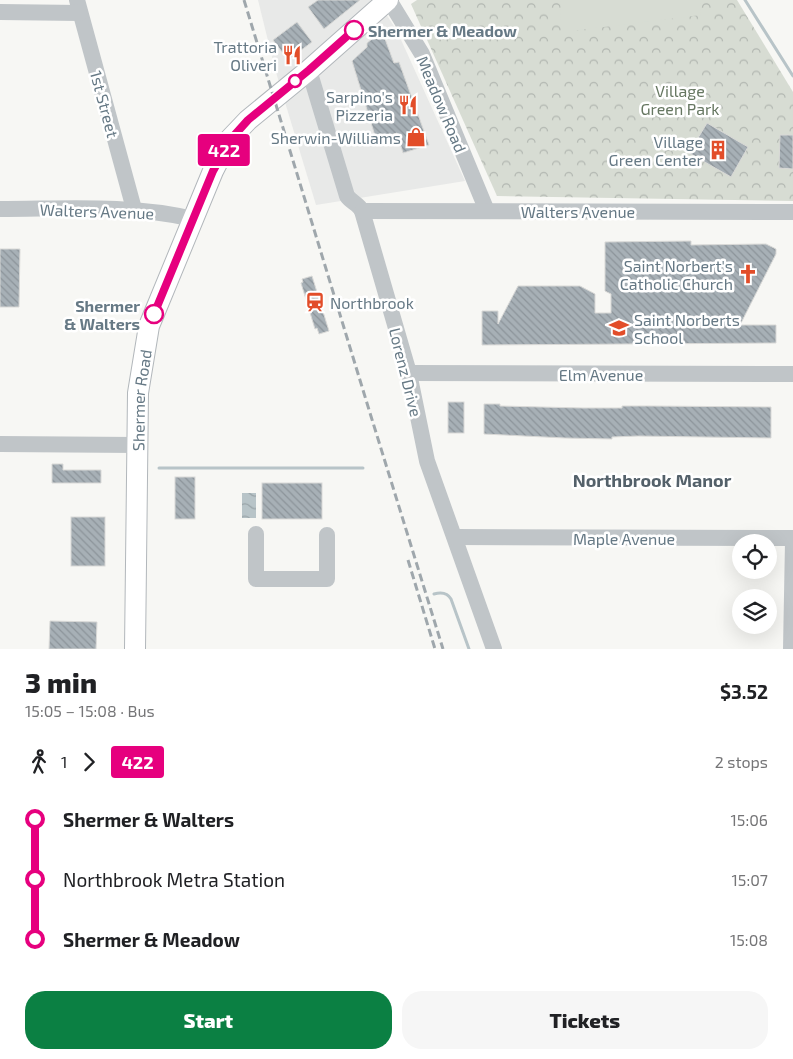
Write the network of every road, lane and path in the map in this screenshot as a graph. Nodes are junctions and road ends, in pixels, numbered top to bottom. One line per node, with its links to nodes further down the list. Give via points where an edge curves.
1 (388, 0): 4 (main road, Shermer Road); 8 (street, Meadow Road, via 422,54)
2 (78, 7): 3 (street); 6 (street, 1st Street)
3 (0, 12)
4 (309, 70): 7 (street, Lorenz Drive, via 347,196); 10 (main road, Shermer Road, via 248,120 230,140)
5 (0, 208): 6 (street, Walters Avenue)
6 (134, 209): 10 (street, Walters Avenue)
7 (362, 211): 8 (street, Walters Avenue); 11 (street, Lorenz Drive)
8 (487, 211): 9 (street, Walters Avenue)
9 (793, 212)
10 (193, 219): 14 (main road, Shermer Road, via 149,326 138,393)
11 (409, 373): 12 (street, Elm Avenue); 17 (street, Lorenz Drive, via 427,461)
12 (793, 374)
13 (0, 444): 14 (street)
14 (137, 446): 20 (main road, Shermer Road)
15 (256, 534): 16 (street, via 256,579 327,579)
16 (327, 534)
17 (455, 537): 18 (street, Maple Avenue); 21 (street, Lorenz Drive)
18 (793, 538)
19 (793, 542): 22 (street)
20 (135, 649)
21 (494, 649)
22 (791, 649)

